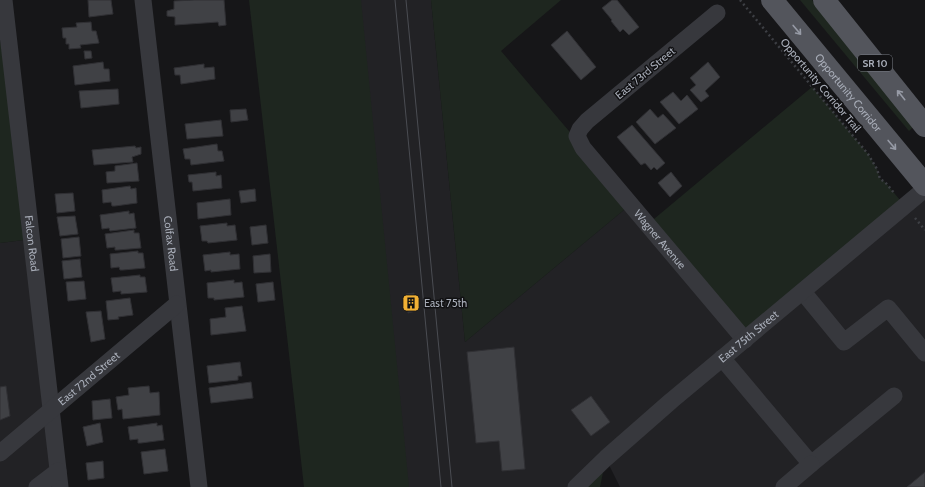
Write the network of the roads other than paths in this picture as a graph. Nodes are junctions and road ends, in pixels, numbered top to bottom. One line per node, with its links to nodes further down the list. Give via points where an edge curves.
1 (4, 0): 16 (street, Falcon Road)
2 (144, 0): 11 (street, Colfax Road)
3 (772, 0): 8 (main road, Opportunity Corridor, one-way to 8)
4 (824, 0): 6 (main road, SR 10, one-way to 4)
5 (717, 13): 7 (street, East 73rd Street, via 587,121)
6 (925, 126)
7 (577, 136): 12 (street, Wagner Avenue, via 583,148)
8 (925, 185)
9 (925, 189): 10 (street, East 75th Street)
10 (804, 292): 12 (street, East 75th Street); 13 (street, via 844,342 888,308)
11 (178, 304): 16 (street, East 72nd Street); 21 (street, Colfax Road)
12 (745, 340): 14 (street, East 75th Street)
13 (925, 353)
14 (722, 358): 18 (street); 22 (street, East 75th Street)
15 (894, 396): 18 (street)
16 (51, 409): 17 (street, East 72nd Street); 19 (street, Falcon Road)
17 (0, 453)
18 (811, 464): 23 (street)
19 (59, 479): 20 (street)
20 (37, 487)
21 (199, 487)
22 (576, 487)
23 (784, 487)

